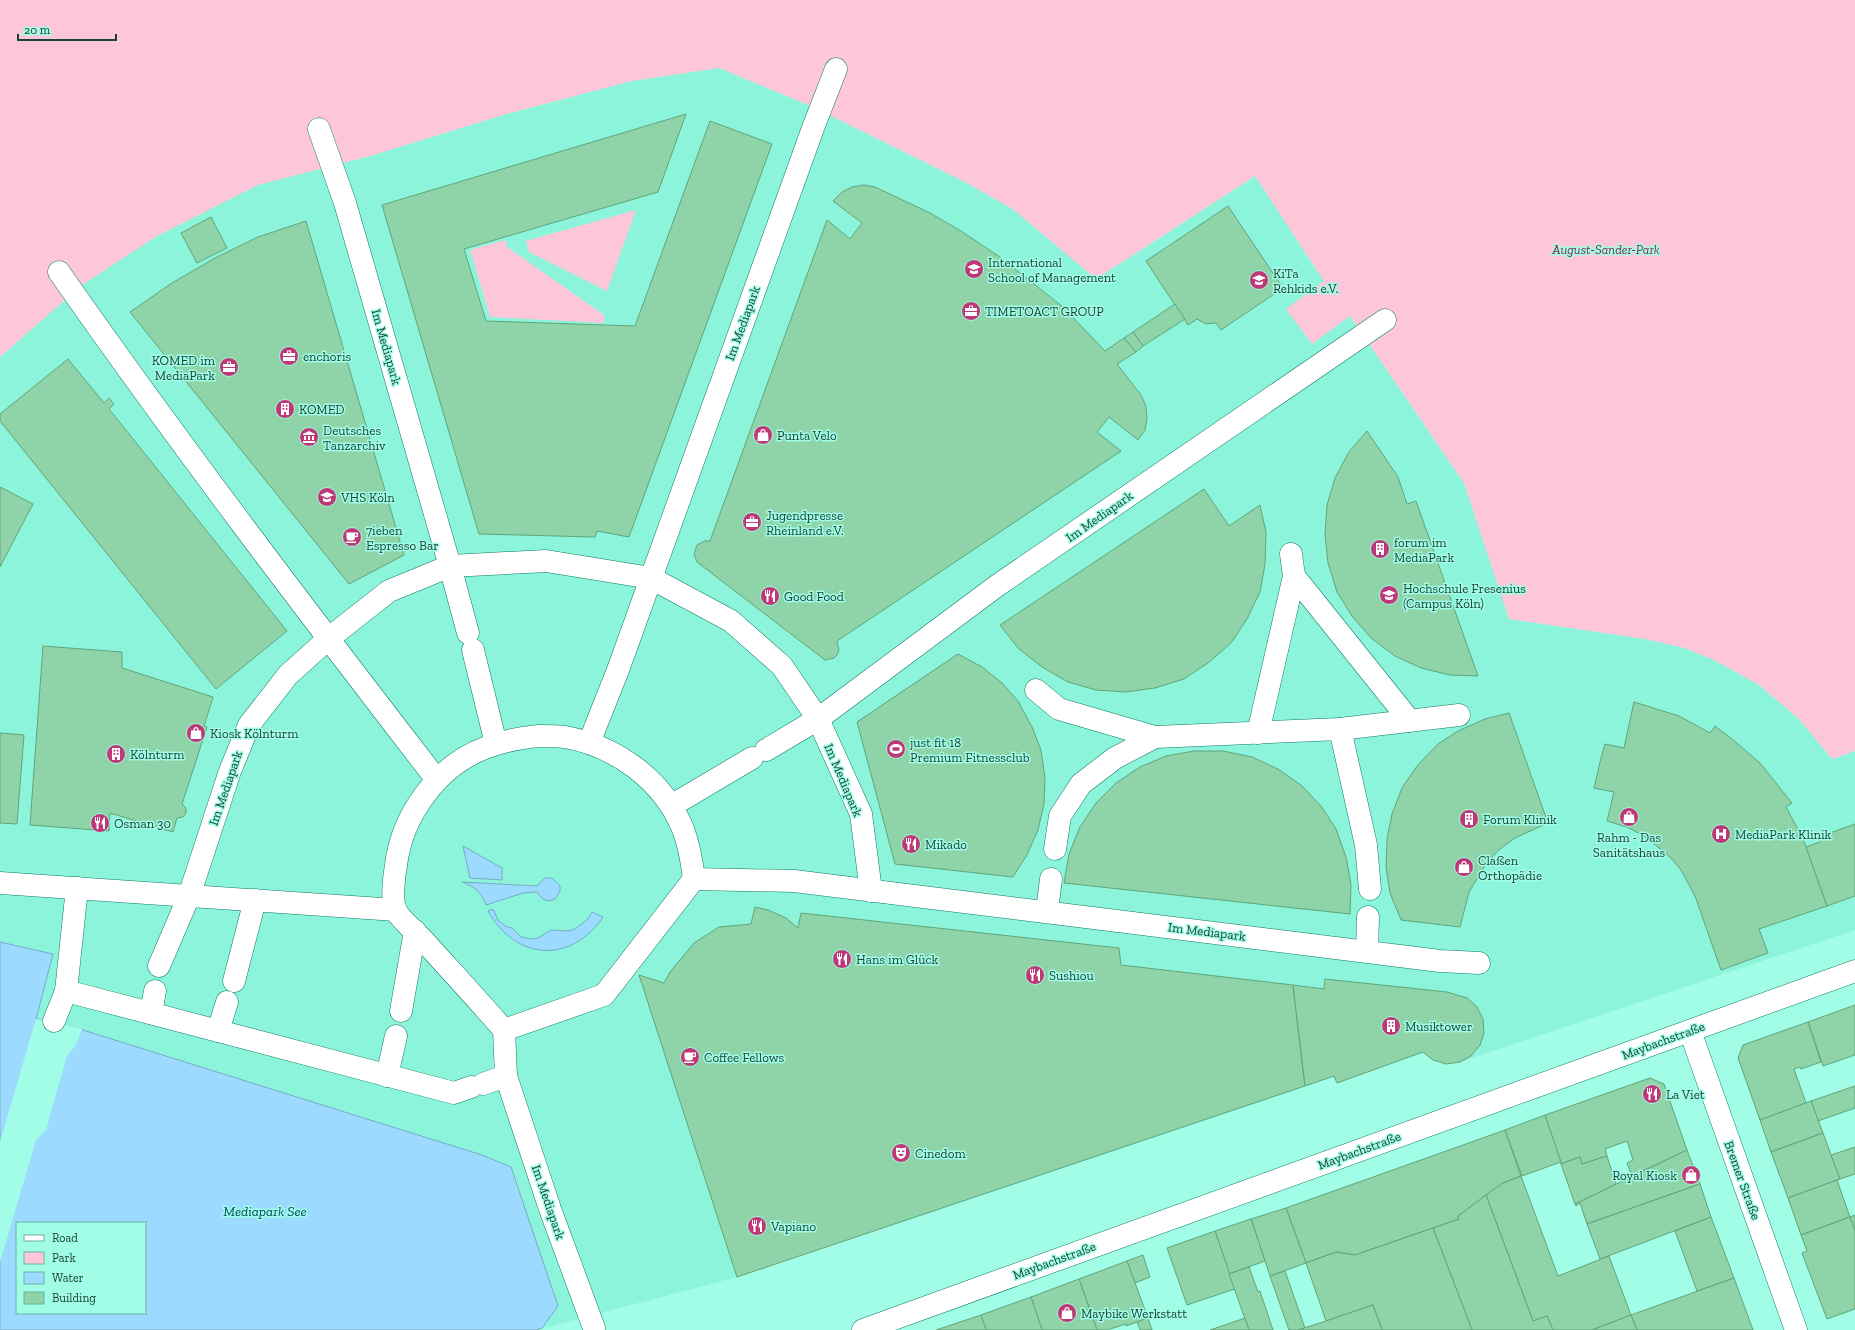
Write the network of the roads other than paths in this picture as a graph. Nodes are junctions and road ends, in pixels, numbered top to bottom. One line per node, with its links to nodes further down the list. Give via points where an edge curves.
1 (836, 69): 8 (street, Im Mediapark)
2 (319, 129): 6 (street, Im Mediapark, via 345,203)
3 (59, 272): 9 (street, via 110,345)
4 (1385, 320): 12 (street, Im Mediapark, via 998,585)
5 (1291, 554): 7 (street)
6 (450, 566): 8 (street, Im Mediapark, via 546,561); 9 (street, Im Mediapark, via 389,592); 18 (street, Im Mediapark)
7 (1294, 576): 13 (street); 15 (street)
8 (651, 578): 12 (street, Im Mediapark, via 731,621 782,666); 17 (street, Im Mediapark)
9 (328, 639): 19 (street); 28 (street, Im Mediapark, via 288,675 249,724 230,771)
10 (1036, 690): 16 (street, via 1060,709)
11 (1459, 715): 13 (street)
12 (818, 719): 20 (street, Im Mediapark); 27 (street, Im Mediapark, via 861,814)
13 (1410, 721): 14 (street)
14 (1340, 729): 15 (street); 26 (street, via 1366,845)
15 (1258, 733): 16 (street)
16 (1154, 737): 21 (street, via 1115,758 1081,784 1060,816)
17 (589, 743): 18 (street, via 564,737 538,736 510,739); 20 (street, via 614,753 636,767 655,784)
18 (496, 744): 19 (street, via 458,762)
19 (437, 780): 30 (street, via 419,802 406,826 397,854 394,882)
20 (671, 806): 22 (street, via 683,828)
21 (1055, 849)
22 (694, 879): 27 (street, Im Mediapark, via 794,881); 45 (street, via 604,995)
23 (1051, 879): 31 (street)
24 (0, 883): 25 (street)
25 (76, 888): 28 (street); 39 (street)
26 (1370, 888)
27 (871, 891): 31 (street, Im Mediapark)
28 (189, 896): 29 (street); 36 (street, Im Mediapark)
29 (255, 900): 30 (street); 38 (street)
30 (396, 910): 33 (street)
31 (1047, 911): 34 (street, Im Mediapark)
32 (1368, 917): 34 (street)
33 (415, 931): 42 (street); 45 (street)
34 (1366, 951): 35 (street, Im Mediapark, via 1440,961)
35 (1479, 962)
36 (158, 966)
37 (1855, 971): 47 (street, Maybachstraße)
38 (234, 981)
39 (66, 991): 43 (street); 44 (street)
40 (155, 991): 43 (street)
41 (227, 1002): 46 (street)
42 (401, 1011)
43 (151, 1013): 46 (street)
44 (54, 1020)
45 (504, 1030): 50 (street, Im Mediapark)
46 (218, 1031): 49 (street)
47 (1690, 1031): 52 (street, Maybachstraße); 53 (street, Bremer Straße)
48 (396, 1036): 49 (street)
49 (387, 1076): 50 (street, via 454,1093)
50 (506, 1076): 51 (street, Im Mediapark, via 550,1209)
51 (594, 1328)
52 (862, 1330)
53 (1796, 1330)

